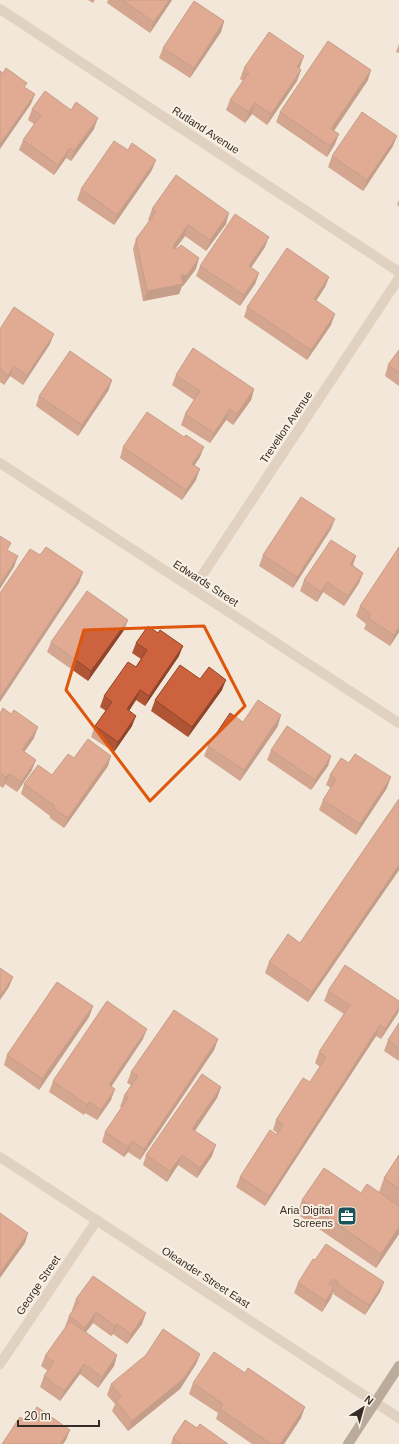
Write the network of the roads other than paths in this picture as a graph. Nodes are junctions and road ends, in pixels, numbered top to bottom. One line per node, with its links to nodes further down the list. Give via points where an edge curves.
1 (0, 9): 2 (street, Rutland Avenue)
2 (399, 272)
3 (399, 278): 5 (street, Trevelion Avenue)
4 (0, 463): 5 (street, Edwards Street)
5 (193, 589): 6 (street, Edwards Street)
6 (399, 723)
7 (0, 1157): 8 (street, Oleander Street East)
8 (97, 1220): 9 (street, George Street); 11 (street, Oleander Street East)
9 (0, 1364)
10 (399, 1366): 11 (main road)
11 (375, 1402): 12 (street, Oleander Street East); 13 (main road)
12 (399, 1418)
13 (348, 1444)

